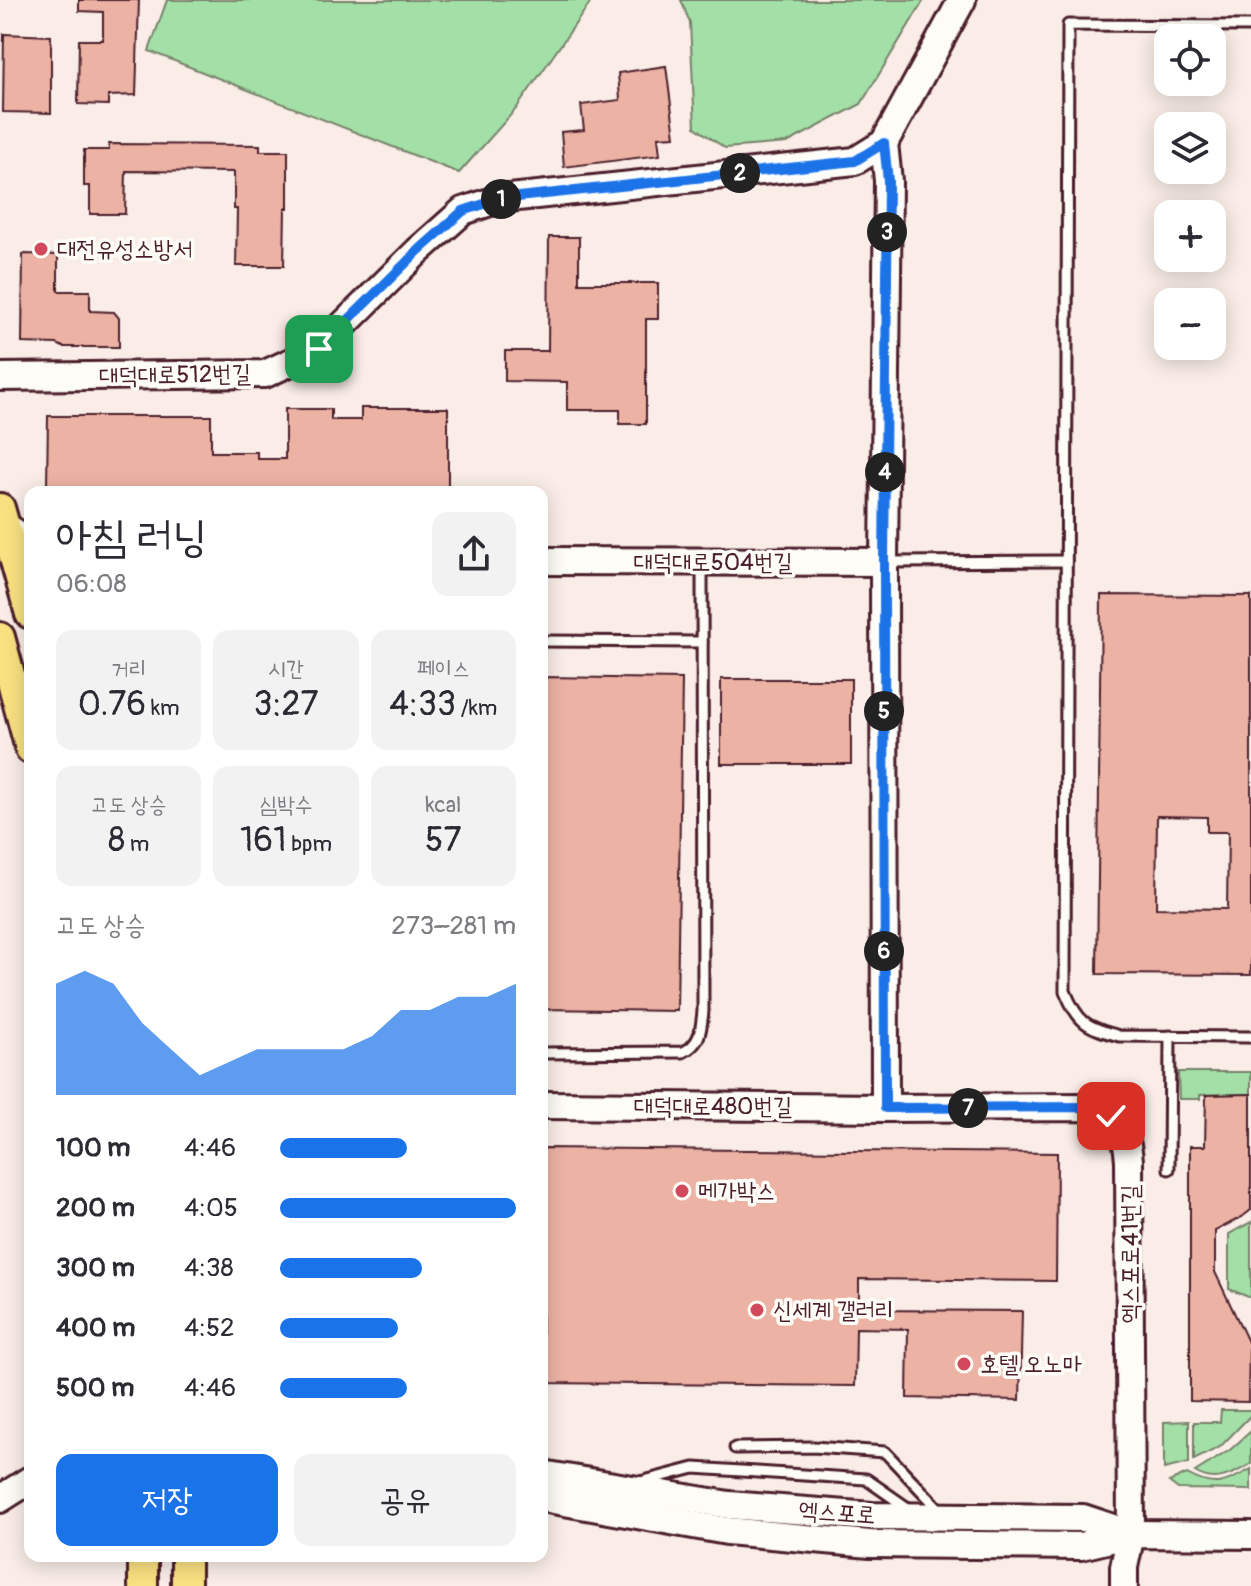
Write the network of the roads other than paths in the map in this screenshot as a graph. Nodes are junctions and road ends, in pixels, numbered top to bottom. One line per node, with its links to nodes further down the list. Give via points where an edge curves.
1 (962, 0): 3 (street)
2 (1251, 26): 8 (lane, via 1068,25)
3 (884, 143): 4 (street, 대덕대로512번길, via 855,161 499,199 463,211 319,349 265,374); 10 (street)
4 (0, 377)
5 (2, 517): 6 (street); 11 (main road)
6 (24, 537)
7 (548, 561): 9 (street, 대덕대로504번길)
8 (1066, 561): 10 (lane); 16 (lane, via 1065,991 1081,1021 1098,1031)
9 (702, 562): 10 (street, 대덕대로504번길); 14 (lane)
10 (884, 562): 20 (street)
11 (24, 591)
12 (0, 637): 15 (main road)
13 (548, 641): 14 (lane)
14 (702, 642): 18 (lane, via 703,1011 698,1041 683,1052)
15 (24, 727)
16 (1170, 1036): 17 (lane); 21 (lane)
17 (1251, 1037)
18 (548, 1053)
19 (548, 1105): 20 (street, 대덕대로480번길)
20 (885, 1108): 28 (street, 엑스포로41번길, via 1087,1107 1101,1109 1119,1125 1129,1161)
21 (1169, 1169)
22 (735, 1448): 27 (lane, via 885,1452)
23 (548, 1475): 24 (street, 엑스포로)
24 (624, 1487): 26 (street, 엑스포로, via 729,1505); 26 (lane, via 694,1468 866,1479)
25 (548, 1499): 28 (street, 엑스포로, via 727,1531 870,1544 1081,1546)
26 (918, 1516): 27 (street, 엑스포로)
27 (946, 1516): 28 (street, 엑스포로, via 1083,1518)
28 (1131, 1534): 29 (street, 엑스포로); 34 (street, 엑스포로41번길, via 1124,1567)
29 (1251, 1535)
30 (143, 1562): 32 (main road)
31 (186, 1562): 33 (main road)
32 (143, 1586)
33 (186, 1586)
34 (1130, 1586)

